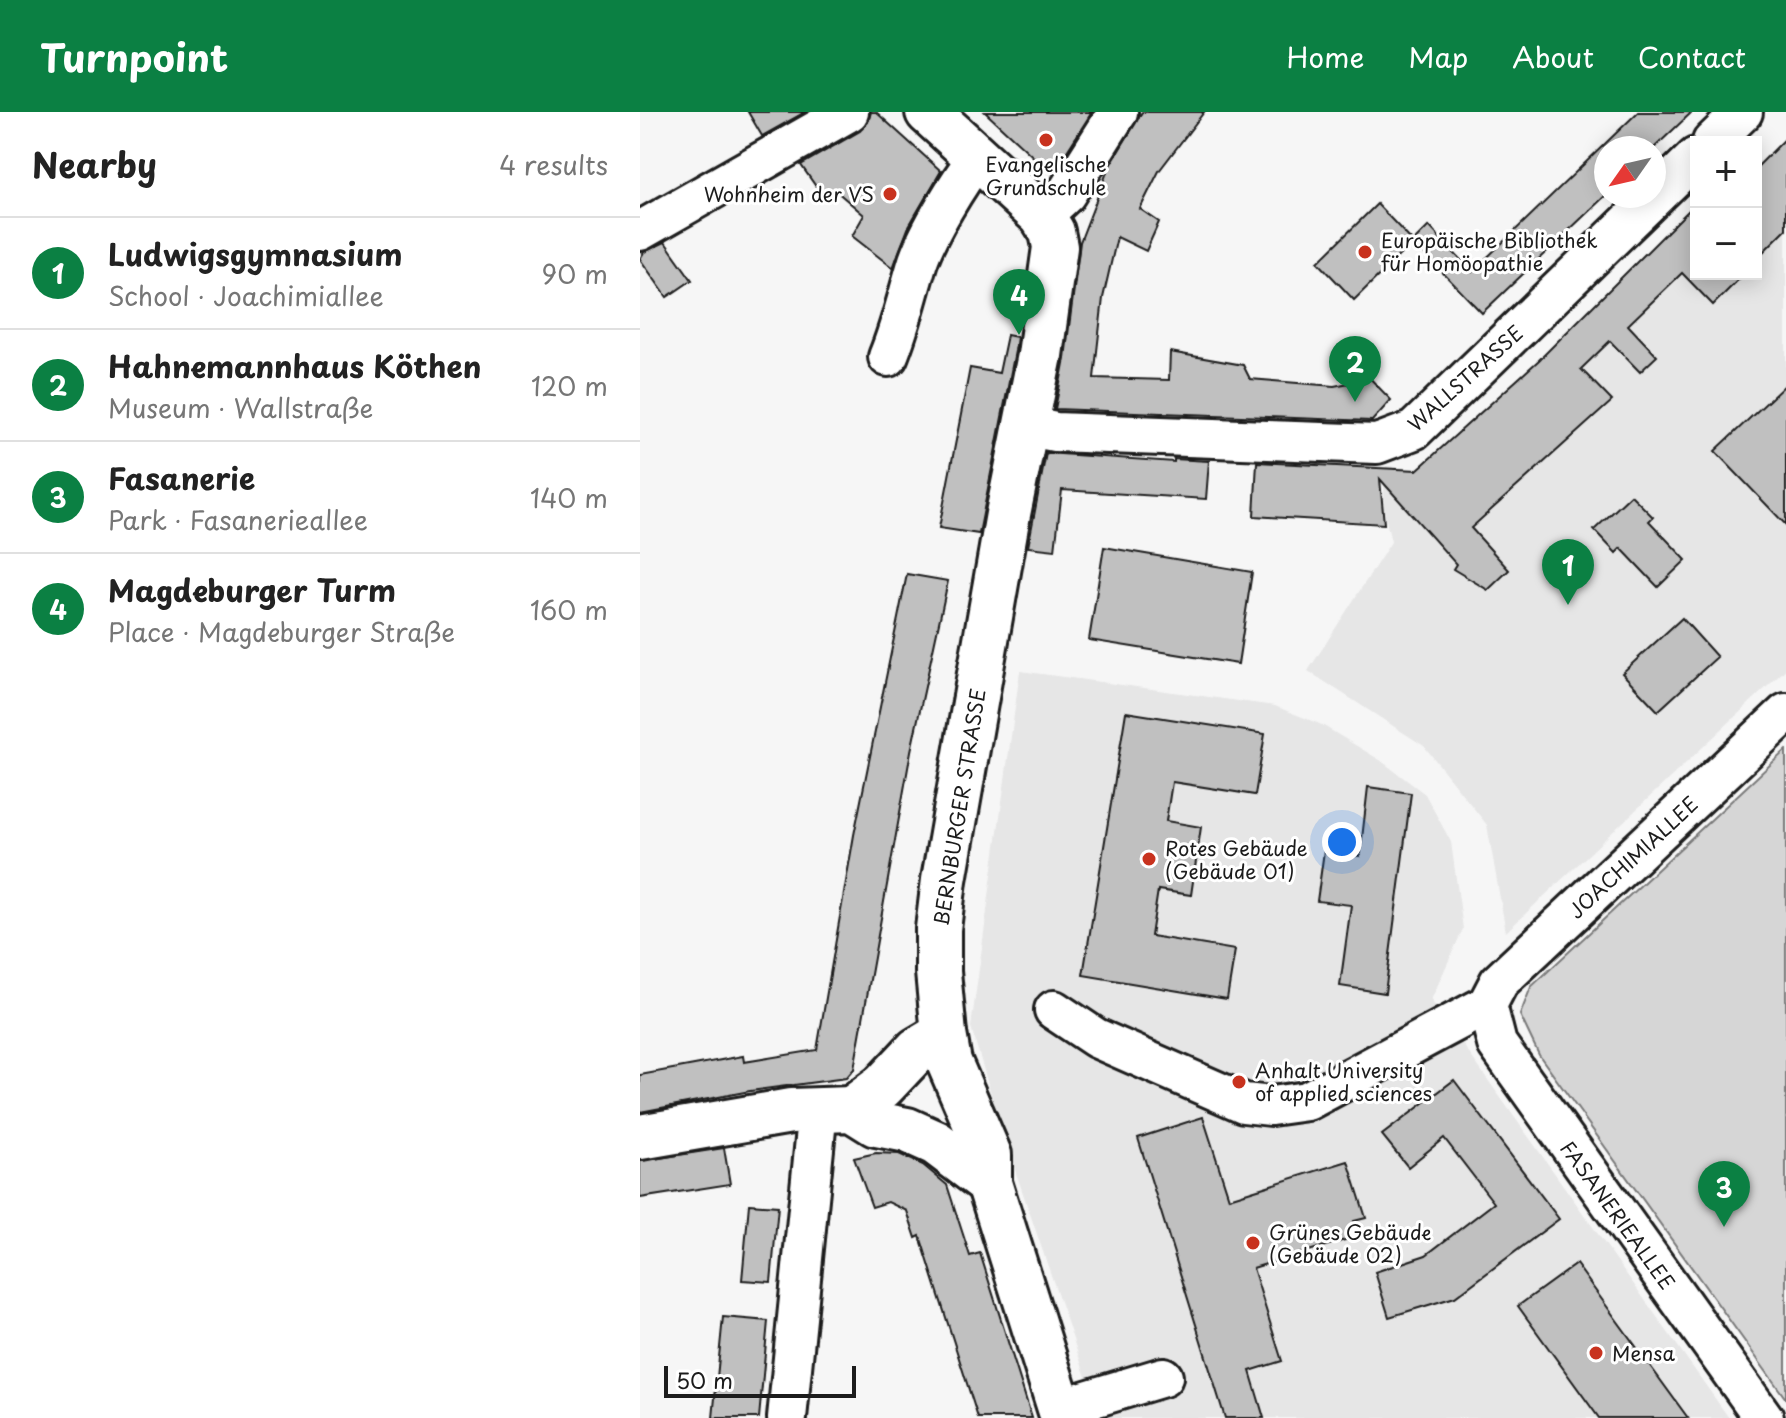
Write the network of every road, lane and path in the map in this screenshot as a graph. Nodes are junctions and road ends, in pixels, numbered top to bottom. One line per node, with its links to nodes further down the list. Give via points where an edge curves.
1 (849, 112): 9 (street)
2 (928, 112): 6 (main road)
3 (1118, 112): 8 (street, via 1066,194)
4 (1743, 112): 5 (street)
5 (1718, 136)
6 (978, 157): 8 (main road); 10 (street, via 919,258)
7 (1690, 163): 11 (street, WALLSTRASSE, via 1414,430 1377,444 1055,432)
8 (1042, 216): 11 (main road, BERNBURGER STRASSE, via 1055,247)
9 (640, 231)
10 (888, 357)
11 (1025, 426): 15 (main road, BERNBURGER STRASSE, via 944,880 938,929)
12 (1786, 713): 13 (street, JOACHIMIALLEE, via 1499,982)
13 (1487, 1005): 14 (street, via 1307,1101 1271,1106 1244,1103 1096,1038); 22 (street, FASANERIEALLEE, via 1497,1044)
14 (1054, 1010)
15 (944, 1034): 16 (main road, via 917,1050 883,1086); 18 (main road, BERNBURGER STRASSE, via 949,1062 989,1155)
16 (835, 1109): 17 (main road, via 791,1111); 18 (main road, via 936,1143); 21 (street)
17 (640, 1137)
18 (989, 1183): 20 (main road, BERNBURGER STRASSE)
19 (1163, 1377): 20 (street)
20 (1062, 1413)
21 (787, 1418)
22 (1764, 1418)

